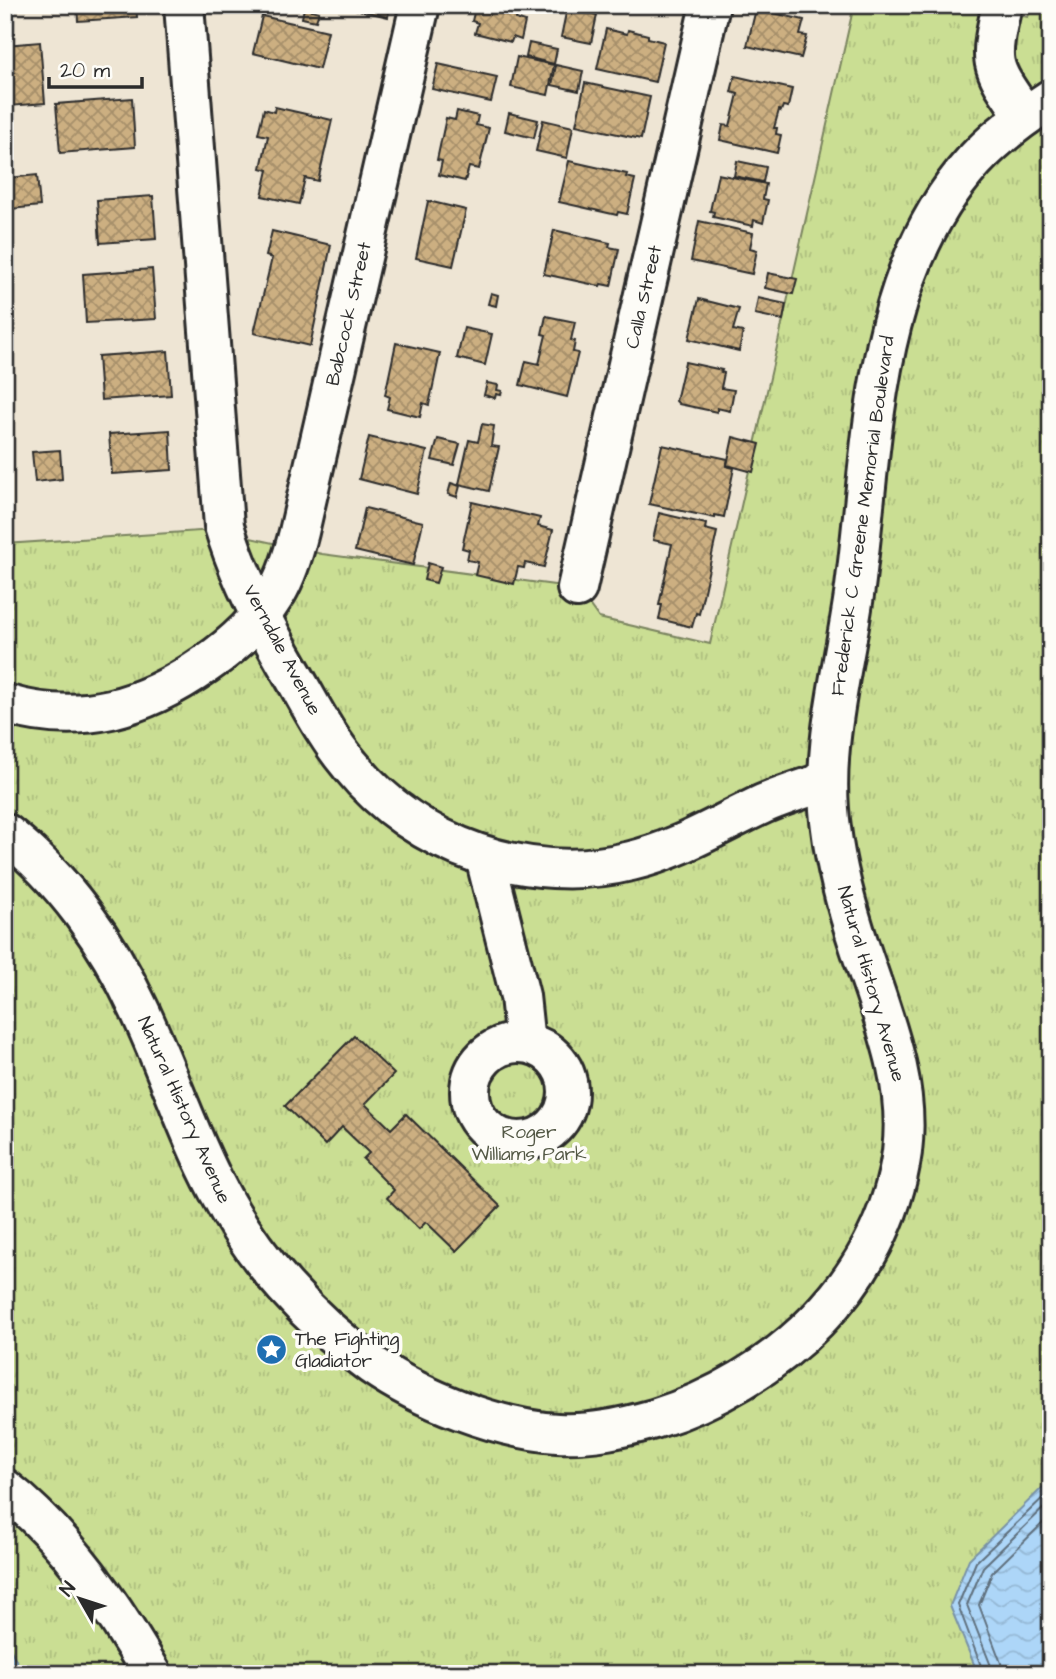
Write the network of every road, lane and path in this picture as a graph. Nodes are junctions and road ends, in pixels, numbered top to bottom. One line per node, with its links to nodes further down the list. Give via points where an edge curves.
1 (184, 5): 7 (street, Verndale Avenue, via 221,509 230,544)
2 (420, 5): 7 (street, Babcock Street, via 299,532 286,573)
3 (710, 5): 6 (street, Calla Street)
4 (1002, 5): 5 (street, via 992,51 994,66 1000,80)
5 (1038, 107): 9 (street, Frederick C Greene Memorial Boulevard, via 973,162 951,190 918,250 891,323)
6 (577, 588)
7 (261, 615): 8 (street, Babcock Street, via 239,639 190,675 121,708 75,715); 11 (street, Verndale Avenue, via 326,732 362,780 423,828)
8 (5, 704)
9 (828, 781): 10 (street, Natural History Avenue, via 837,868 901,1080 902,1150 886,1215 836,1300 807,1332 757,1371 728,1390 670,1414 606,1431 578,1433 552,1433 498,1422 404,1384 354,1351 288,1287 250,1242 216,1187 142,1014 113,960 59,884); 11 (street, Verndale Avenue, via 632,861 556,869)
10 (5, 833)
11 (485, 857): 12 (street, via 520,996)
12 (525, 1043)
13 (5, 1489): 14 (street, via 74,1561)
14 (152, 1674)

